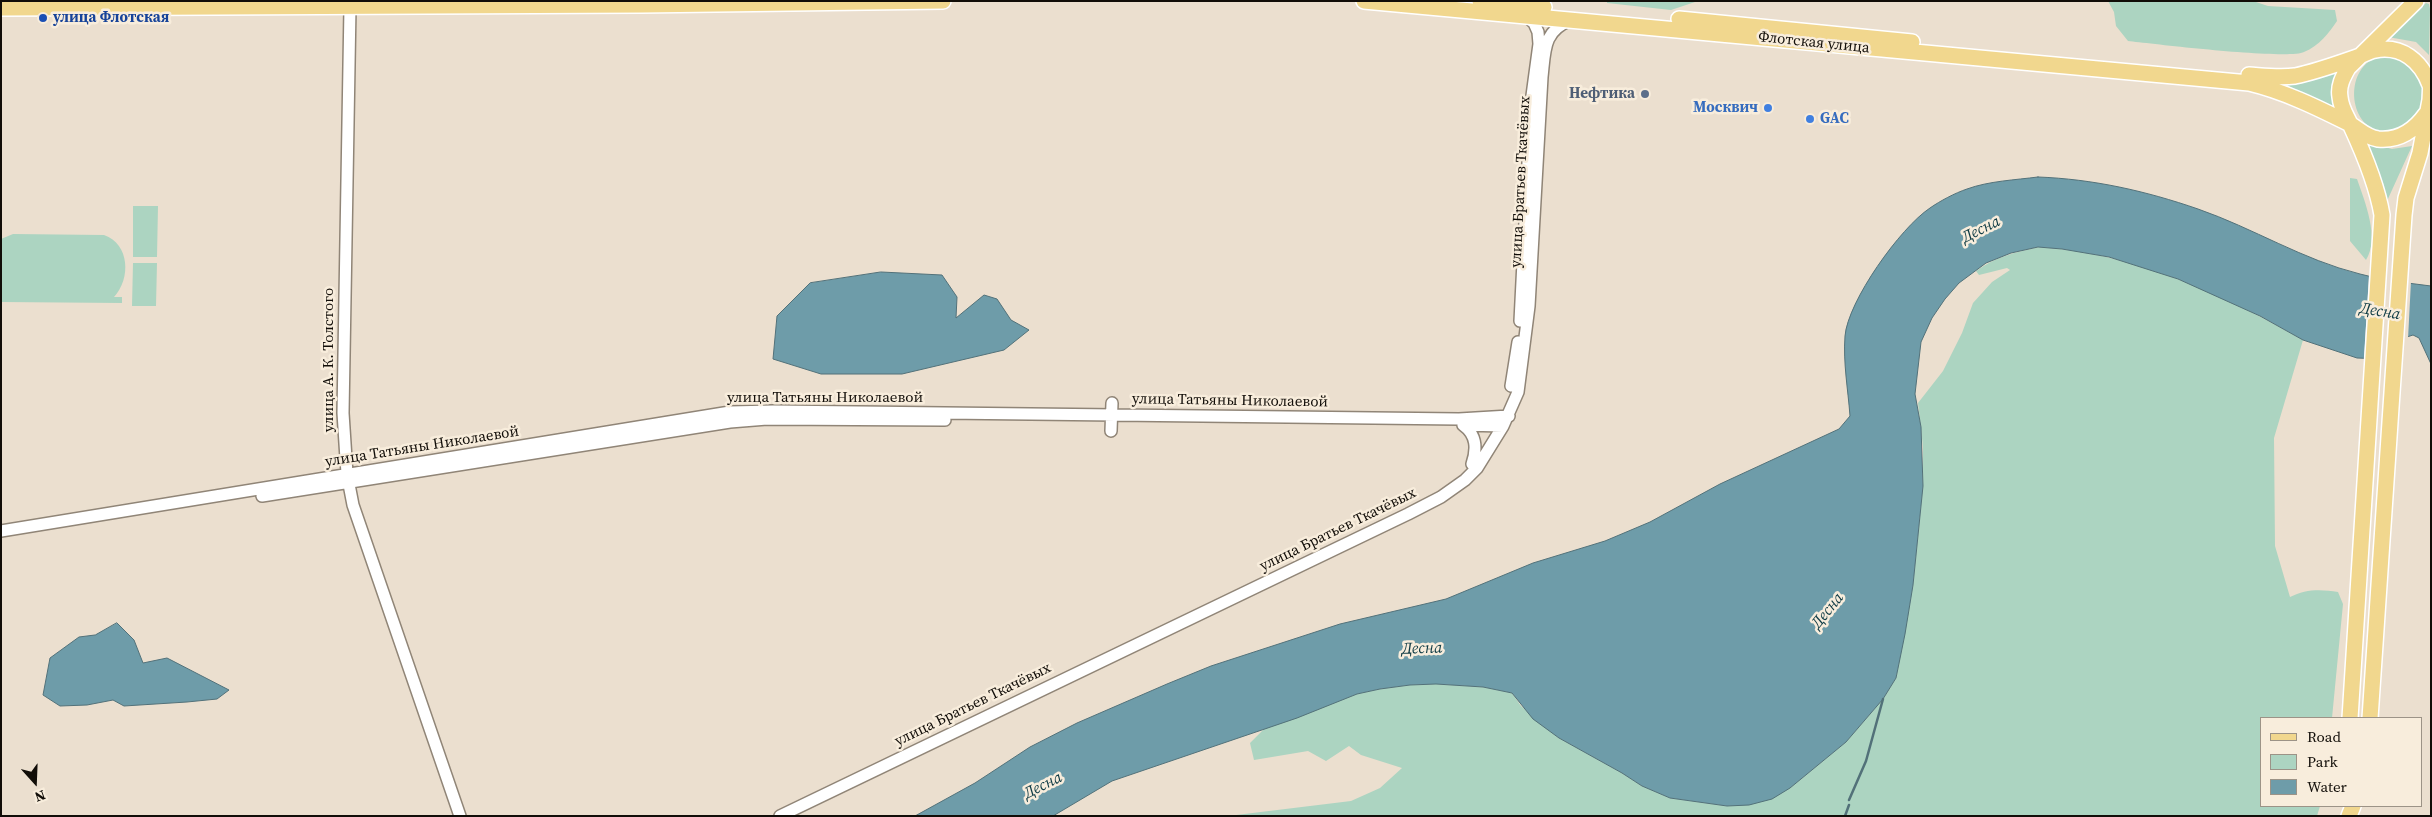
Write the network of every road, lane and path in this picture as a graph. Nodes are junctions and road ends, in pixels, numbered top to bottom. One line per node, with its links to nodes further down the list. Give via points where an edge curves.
1 (943, 1): 5 (main road)
2 (1364, 1): 7 (main road, Флотская улица)
3 (1480, 1): 10 (main road, Флотская улица)
4 (2416, 1): 9 (main road)
5 (350, 6): 6 (main road); 17 (street, улица А. К. Толстого, via 343,372)
6 (1, 8)
7 (1526, 16): 8 (main road, Флотская улица); 14 (street, улица Братьев Ткачёвых, via 1534,23 1539,44 1530,103 1521,306 1511,390)
8 (1572, 19): 10 (main road, Флотская улица, via 2056,67 2245,83); 14 (street, улица Братьев Ткачёвых, via 1559,24 1550,33 1546,45 1525,348 1518,392)
9 (2359, 57): 10 (main road, via 2295,76); 11 (main road, via 2372,50 2387,48 2402,52 2415,60); 13 (main road, via 2341,81 2339,96)
10 (2264, 81): 13 (main road)
11 (2430, 82): 12 (main road)
12 (2426, 114): 13 (main road, via 2405,135 2391,139 2369,136); 21 (main road, via 2420,153 2406,198)
13 (2351, 124): 20 (main road, via 2380,201 2381,238)
14 (1503, 419): 15 (street, улица Татьяны Николаевой); 15 (street, via 1488,416); 16 (street, улица Братьев Ткачёвых); 24 (street, улица Братьев Ткачёвых, via 1477,468 1441,497)
15 (1463, 422): 16 (street, via 1476,444); 17 (street, улица Татьяны Николаевой, via 773,410 730,412)
16 (1472, 464): 23 (street, улица Братьев Ткачёвых, via 1438,493)
17 (347, 478): 18 (street, улица Татьяны Николаевой); 19 (street, улица Татьяны Николаевой); 22 (street, улица А. К. Толстого, via 353,505)
18 (1, 531)
19 (1, 539)
20 (2350, 717)
21 (2370, 717)
22 (460, 816)
23 (768, 816)
24 (780, 816)

